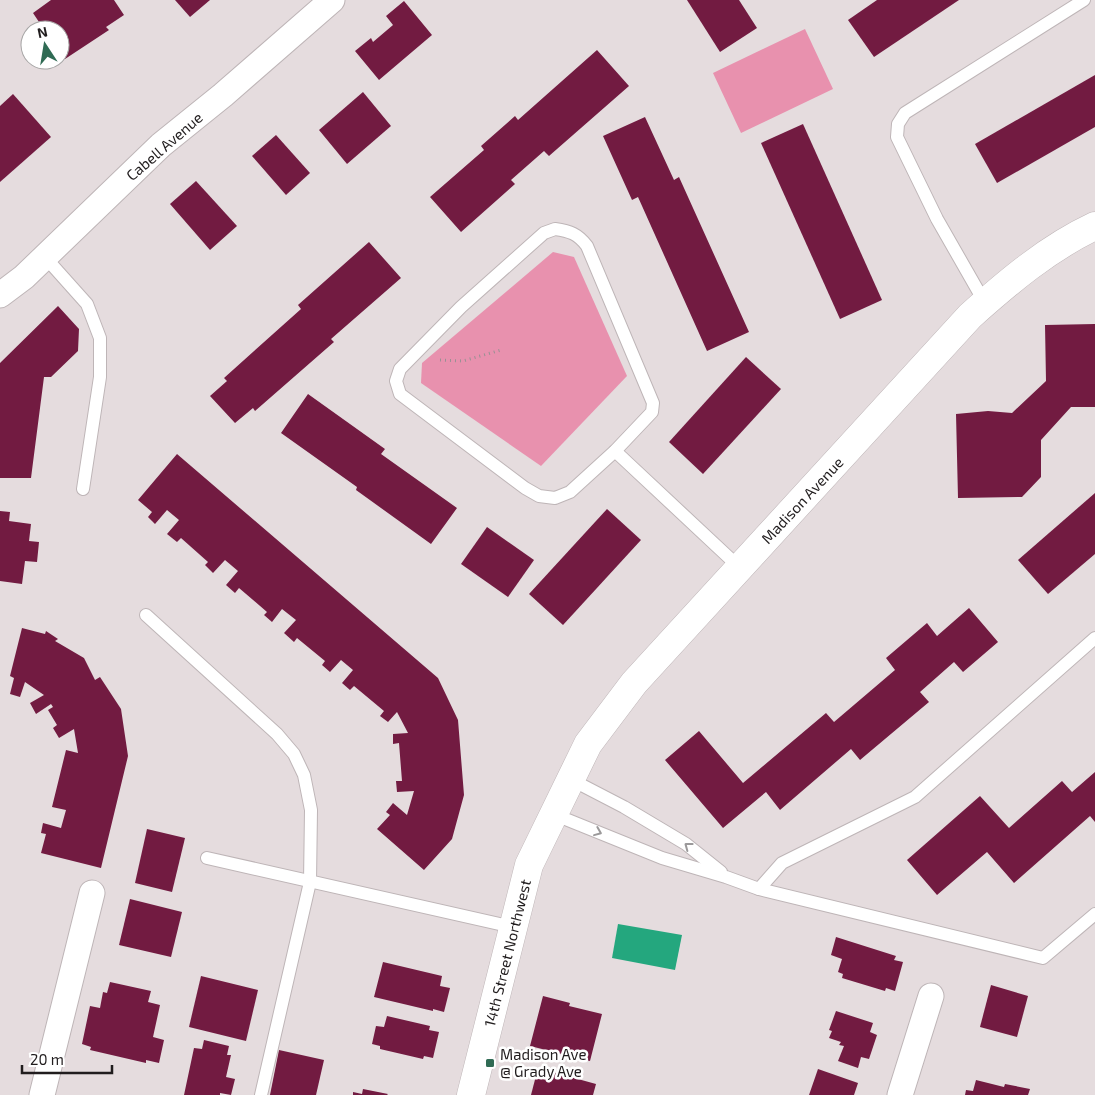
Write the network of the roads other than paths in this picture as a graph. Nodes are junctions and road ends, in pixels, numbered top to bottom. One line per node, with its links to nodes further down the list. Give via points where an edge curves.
1 (332, 0): 4 (street, Cabell Avenue, via 161,145)
2 (1084, 0): 6 (lane, via 905,113 898,124 897,137 933,211)
3 (1095, 226): 6 (street, Madison Avenue, via 1033,263)
4 (45, 257): 5 (street, Cabell Avenue); 8 (lane, via 87,304 100,338 100,377)
5 (0, 295)
6 (985, 303): 9 (street, Madison Avenue)
7 (615, 451): 7 (lane, via 652,412 653,403 587,246 570,231 555,229 544,233 461,307 400,368 396,382 400,394 539,496 555,498 570,492); 9 (lane)
8 (83, 489)
9 (739, 567): 12 (street, Madison Avenue, via 634,682 588,744)
10 (146, 615): 16 (lane, via 277,734 294,754 304,774 311,810)
11 (1095, 638): 17 (lane, via 915,797 782,862)
12 (570, 779): 13 (street, Madison Avenue); 15 (lane, one-way to 12, via 686,844)
13 (553, 814): 15 (lane, one-way to 15, via 662,858); 20 (street, 14th Street Northwest, via 529,865)
14 (207, 858): 16 (lane)
15 (726, 877): 17 (lane)
16 (310, 882): 20 (lane); 23 (lane)
17 (759, 889): 19 (lane, via 1044,958)
18 (92, 893): 22 (street)
19 (1095, 914)
20 (513, 927): 24 (street, 14th Street Northwest)
21 (931, 996): 25 (street)
22 (42, 1095)
23 (261, 1095)
24 (471, 1095)
25 (900, 1095)

